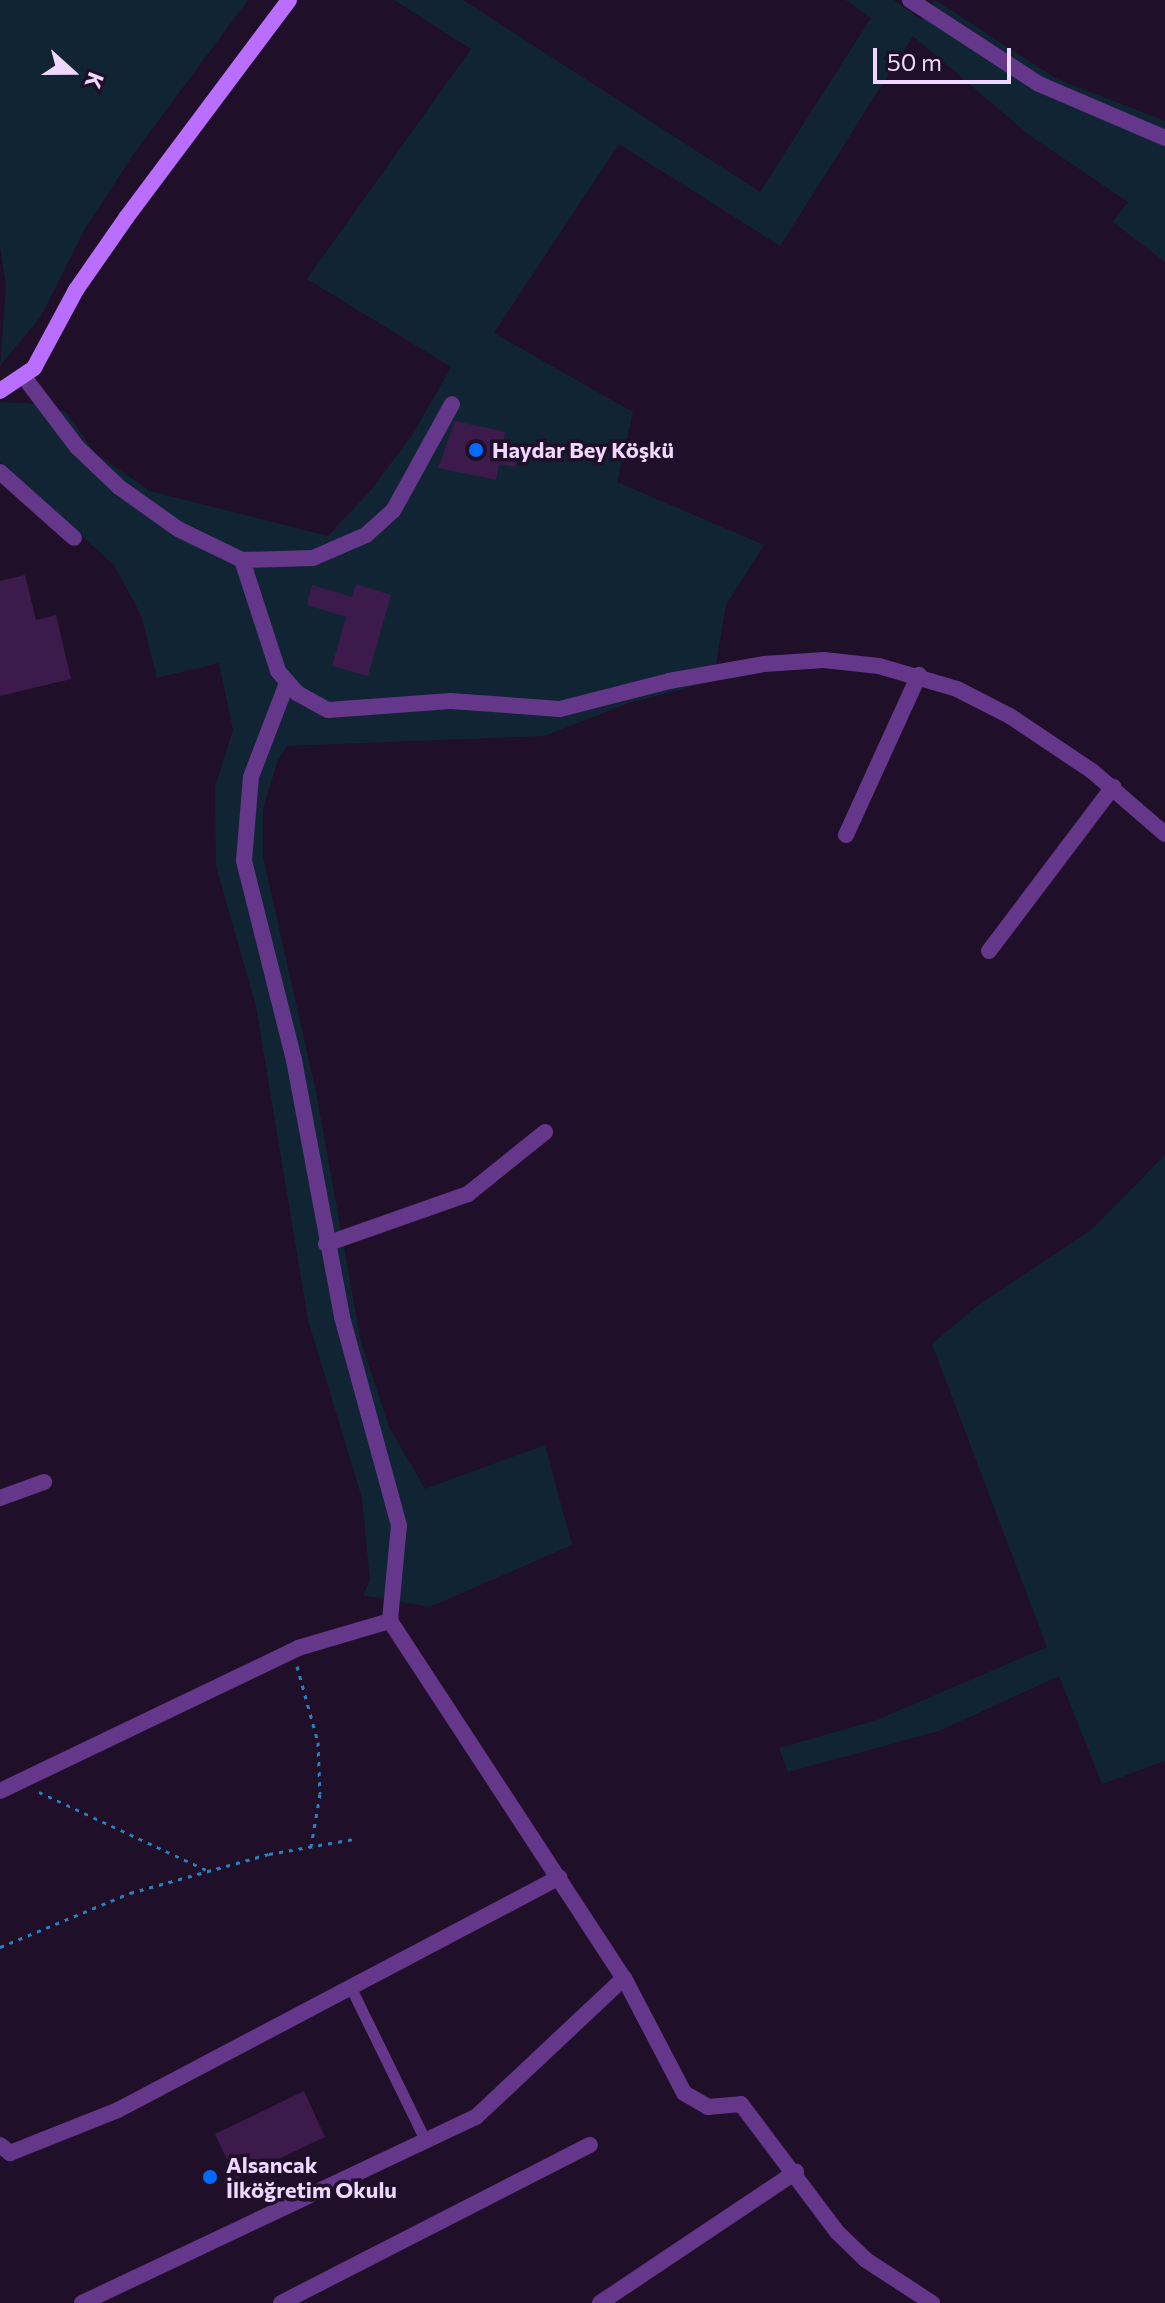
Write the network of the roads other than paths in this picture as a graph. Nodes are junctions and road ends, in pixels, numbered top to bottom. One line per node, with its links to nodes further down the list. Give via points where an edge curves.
1 (289, 0): 4 (street, via 126,218)
2 (910, 0): 3 (street, via 1039,84)
3 (1165, 138)
4 (24, 377): 5 (street); 9 (street, via 77,447 119,487 178,529)
5 (0, 391)
6 (452, 404): 9 (street, via 393,511 366,535 313,558)
7 (0, 472): 8 (street)
8 (74, 538)
9 (242, 560): 11 (street, via 272,659)
10 (919, 675): 11 (street, via 853,662 794,661 669,681 581,706 538,710 451,701 340,712 317,706); 12 (street, via 1010,716); 14 (street)
11 (287, 683): 17 (street, via 249,787 244,861 294,1060)
12 (1113, 787): 13 (street); 15 (street)
13 (1165, 834)
14 (846, 835)
15 (989, 951)
16 (545, 1132): 17 (street, via 468,1194)
17 (326, 1244): 20 (street, via 399,1525)
18 (44, 1482): 19 (street)
19 (0, 1498)
20 (390, 1621): 21 (street, via 290,1651); 22 (street)
21 (0, 1791)
22 (559, 1877): 23 (street); 24 (street)
23 (624, 1978): 25 (street, via 476,2117); 28 (street, via 684,2093 708,2107 741,2104)
24 (350, 1986): 25 (lane); 26 (street, via 118,2110 10,2153)
25 (425, 2140): 29 (street)
26 (0, 2145)
27 (590, 2145): 30 (street)
28 (796, 2172): 31 (street); 32 (street, via 849,2245)
29 (82, 2303)
30 (281, 2303)
31 (600, 2303)
32 (932, 2303)

